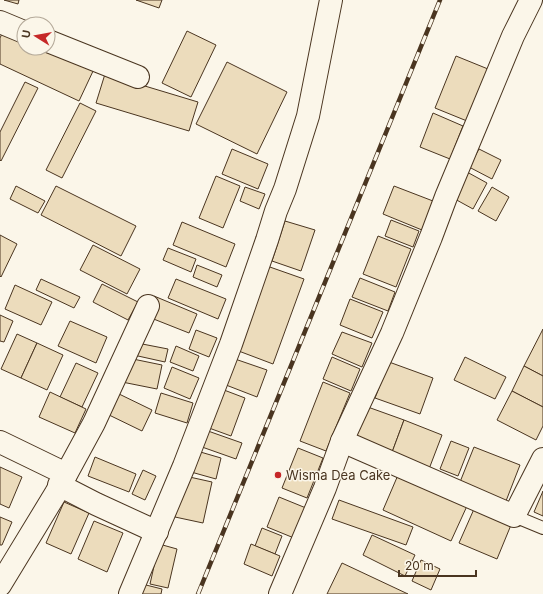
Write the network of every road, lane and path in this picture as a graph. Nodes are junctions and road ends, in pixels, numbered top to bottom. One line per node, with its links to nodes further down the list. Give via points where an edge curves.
1 (331, 0): 14 (street, via 308,116 285,190 231,344)
2 (531, 0): 8 (street, via 513,36 392,333)
3 (0, 22): 4 (street)
4 (16, 29)
5 (56, 44): 6 (street)
6 (138, 77)
7 (148, 306): 11 (street, via 94,423)
8 (342, 441): 12 (street); 17 (street)
9 (0, 442): 11 (street)
10 (543, 459): 12 (street)
11 (62, 480): 14 (street, via 96,504); 15 (street)
12 (514, 516): 13 (lane)
13 (543, 528)
14 (157, 532): 16 (street)
15 (1, 583)
16 (130, 594)
17 (280, 594)

